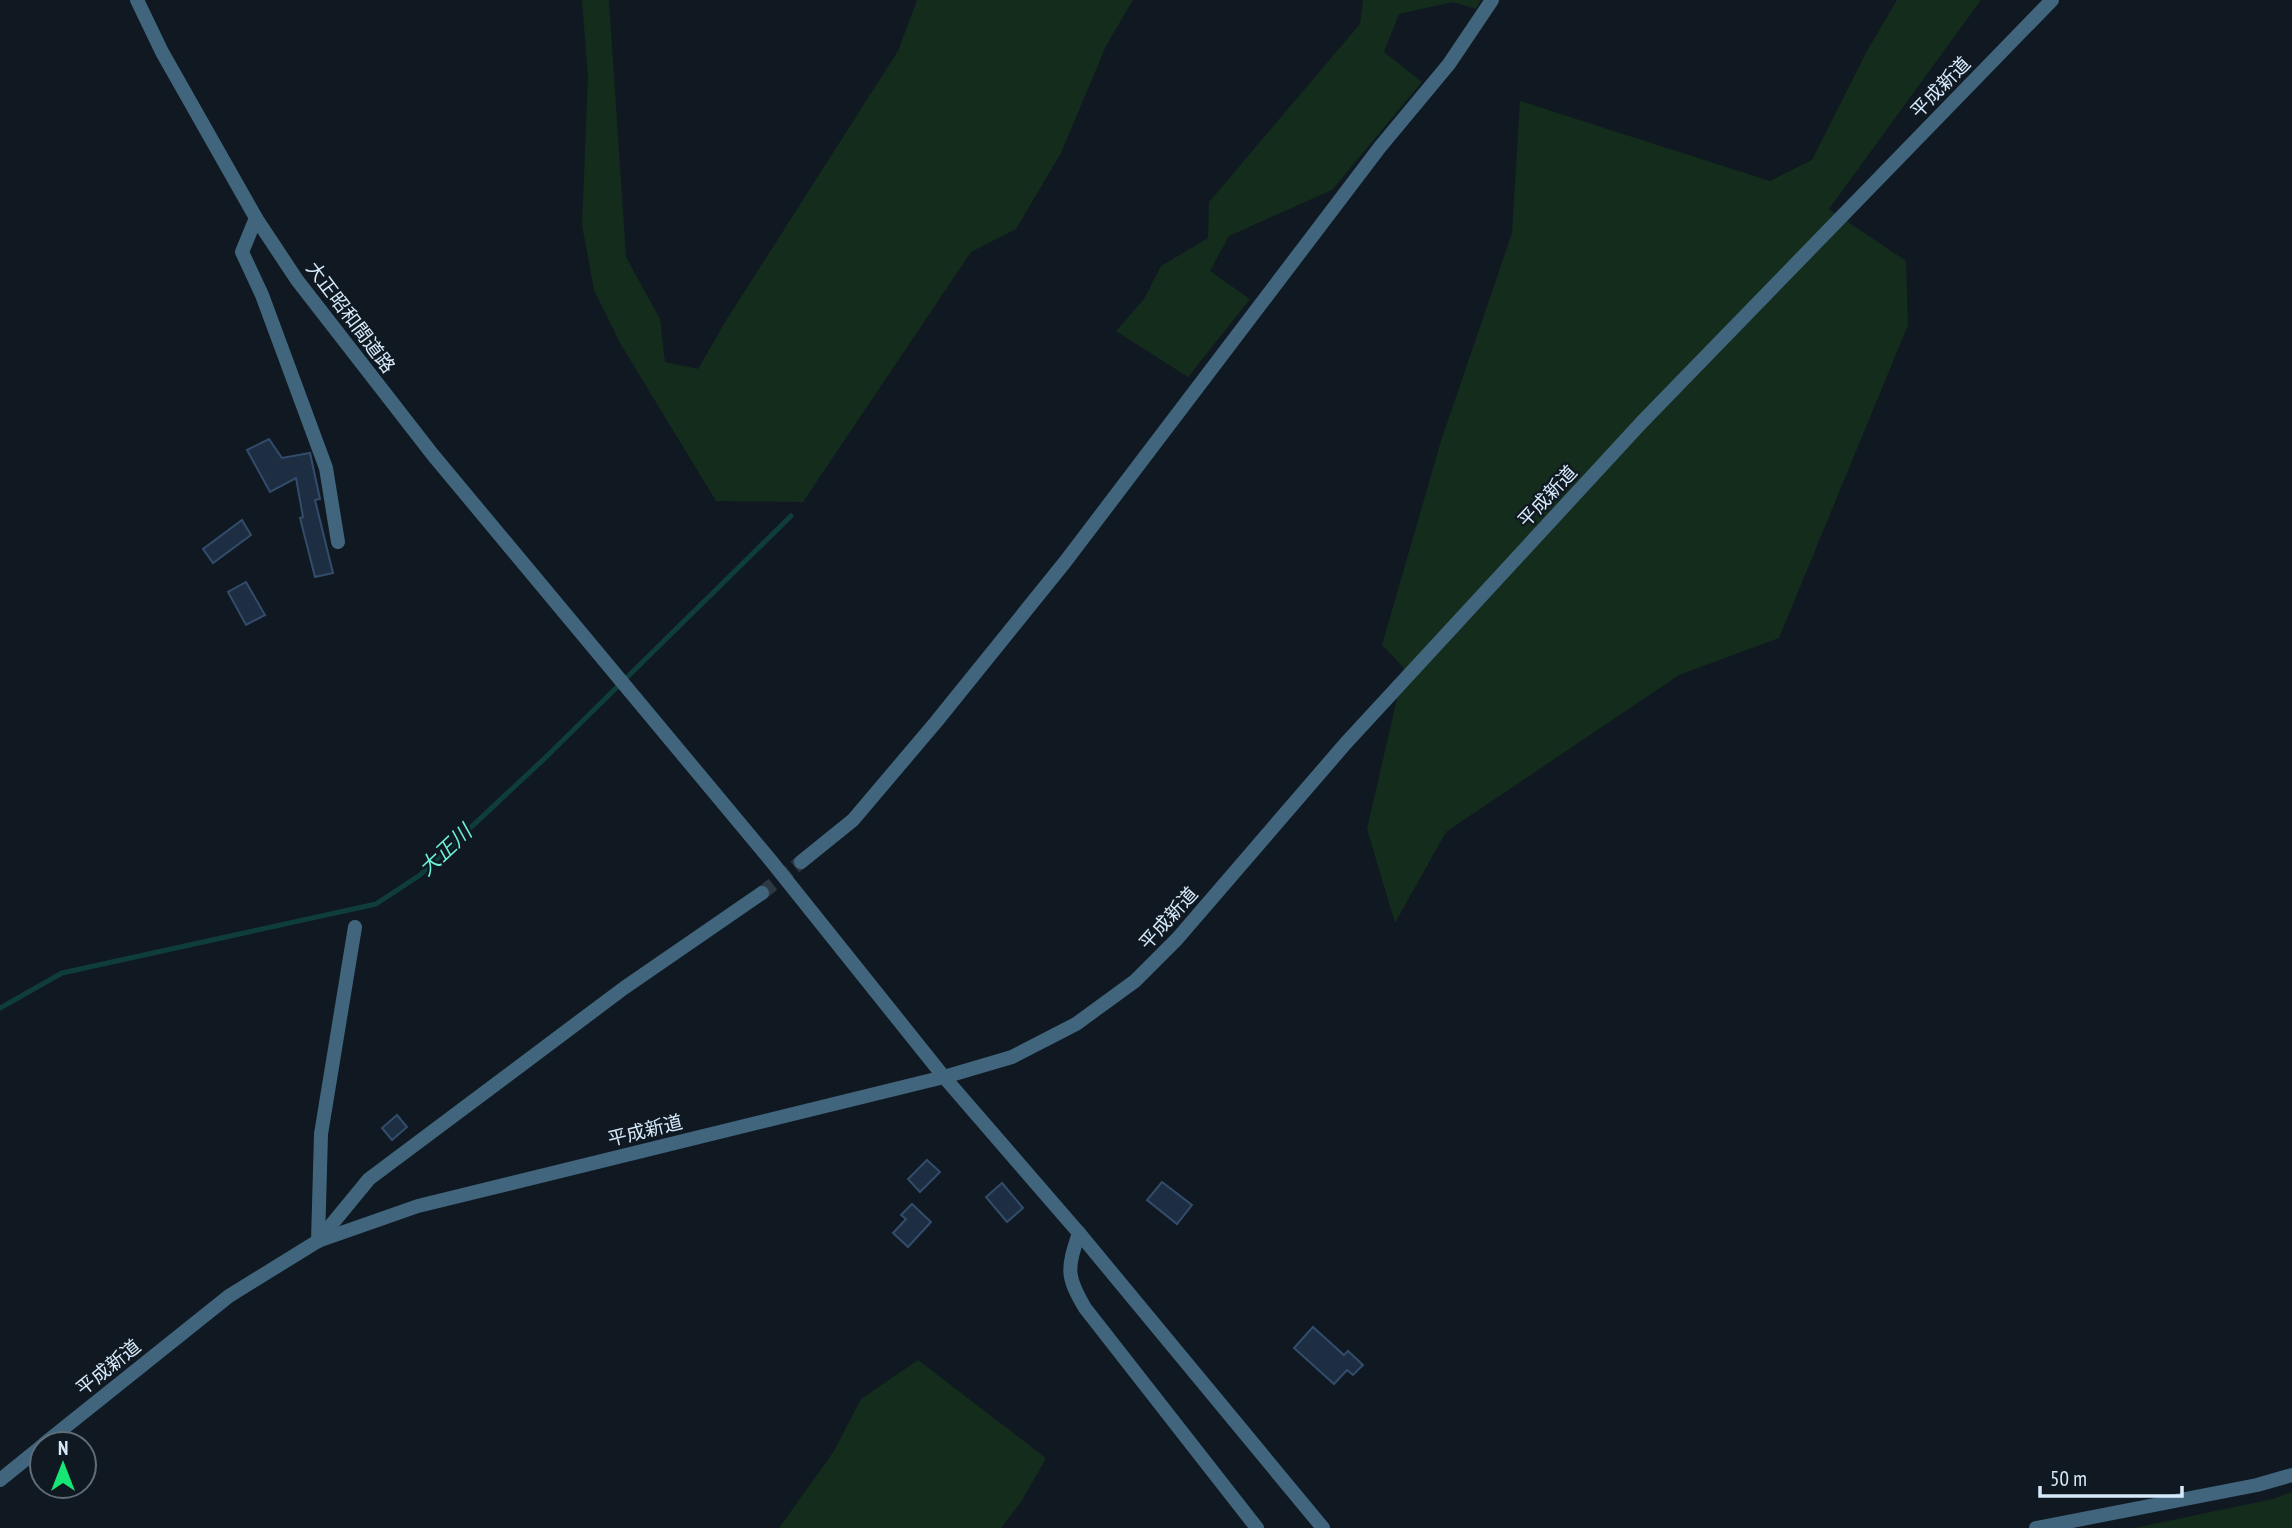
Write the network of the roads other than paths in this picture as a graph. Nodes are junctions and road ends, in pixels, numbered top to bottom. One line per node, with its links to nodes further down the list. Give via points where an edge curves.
1 (137, 0): 4 (street, 大正昭和間道路)
2 (1492, 0): 6 (street, via 1449,64 1380,147 1065,562 853,821)
3 (2052, 0): 9 (street, 平成新道, via 1642,422 1345,744 1177,939 1135,981 1076,1024 1012,1057)
4 (256, 218): 5 (street, via 242,252 326,468); 9 (street, 大正昭和間道路, via 297,280 433,455 772,862)
5 (338, 542)
6 (801, 862)
7 (762, 892): 11 (street, via 624,988 369,1179)
8 (355, 927): 11 (street, via 321,1134)
9 (944, 1077): 10 (street, 大正昭和間道路); 11 (street, 平成新道, via 418,1206)
10 (1079, 1233): 16 (street, via 1070,1259 1071,1284 1085,1308); 17 (street, 大正昭和間道路)
11 (318, 1241): 12 (street, 平成新道, via 229,1296)
12 (62, 1430)
13 (28, 1457): 15 (street, 平成新道)
14 (2292, 1475): 18 (street)
15 (0, 1480)
16 (1257, 1528)
17 (1322, 1528)
18 (2036, 1528)

